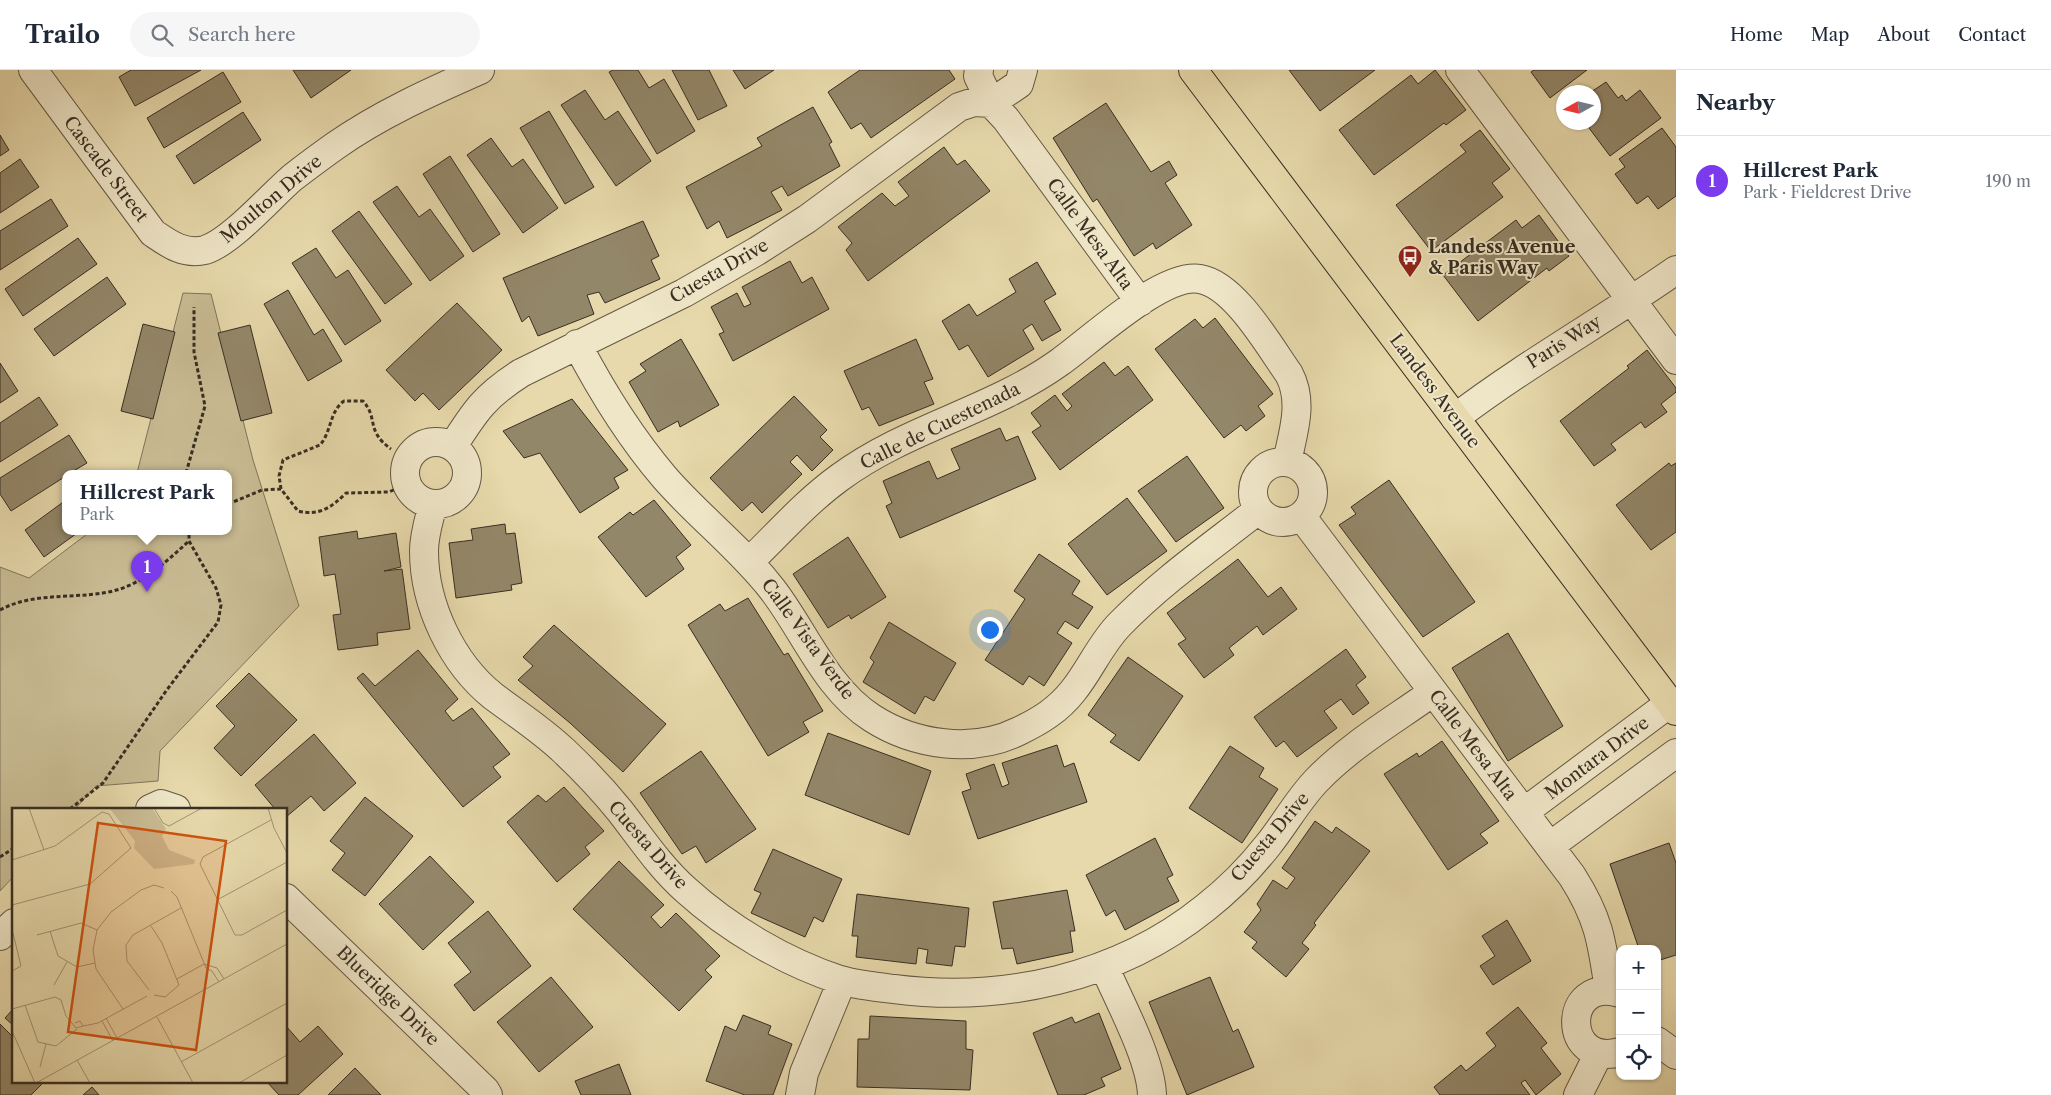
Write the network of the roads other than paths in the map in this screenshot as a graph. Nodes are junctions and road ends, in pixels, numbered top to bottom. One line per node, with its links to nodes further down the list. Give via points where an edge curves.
1 (33, 70): 8 (street, Cascade Street, via 153,233 173,247)
2 (979, 70): 7 (street, via 978,76)
3 (1023, 70): 7 (street, Cuesta Drive, via 1020,84)
4 (1193, 70): 14 (main road, Landess Avenue)
5 (1460, 70): 10 (street)
6 (473, 71): 8 (street, Moulton Drive, via 384,116 336,145 294,177 228,238 206,250)
7 (991, 103): 11 (street, Calle Mesa Alta); 12 (street, Cuesta Drive, via 974,102 960,107 807,219 757,251 684,293)
8 (191, 252)
9 (1676, 270): 10 (street, Paris Way)
10 (1632, 300): 13 (street); 14 (street, Paris Way, via 1498,385)
11 (1140, 302): 16 (street, Calle Mesa Alta, via 1180,279 1200,279 1216,284 1237,304 1294,383 1298,402); 20 (street, Calle de Cuestenada, via 1088,343 1023,386 871,457 838,478)
12 (577, 344): 15 (street, Cuesta Drive, via 496,390 477,409); 20 (street, Calle Vista Verde, via 626,428 664,477)
13 (1676, 360)
14 (1455, 418): 22 (main road, Landess Avenue)
15 (452, 446): 17 (street, via 463,456 467,469 466,483 458,495 447,502); 17 (street, via 428,442 416,448 408,458 406,484 412,494)
16 (1288, 462): 18 (street, via 1270,465 1257,476 1252,494); 19 (street, via 1303,470 1312,485 1312,502)
17 (433, 504): 30 (street, Cuesta Drive, via 425,534 427,581 443,631 458,658 476,680 564,751 618,808 685,890 726,922 769,949)
18 (1258, 510): 19 (street, via 1278,523); 20 (street, Calle Vista Verde, via 1152,592 1117,627 1072,692 1049,715 1016,733 986,742 924,742 898,734 870,717 842,692 791,614)
19 (1302, 517): 21 (street, Calle Mesa Alta)
20 (750, 561)
21 (1433, 692): 24 (street, Calle Mesa Alta); 29 (street, Cuesta Drive, via 1351,750 1315,782 1267,846 1205,908 1145,948)
22 (1673, 707): 24 (street, Montara Drive)
23 (1676, 753): 25 (street)
24 (1524, 812): 25 (street, Calle Mesa Alta)
25 (1550, 846): 31 (street, Calle Mesa Alta, via 1585,896 1594,916)
26 (288, 900): 35 (street, Blueridge Drive)
27 (12, 925): 28 (street)
28 (0, 936)
29 (1104, 966): 30 (street, Cuesta Drive, via 1046,983 980,993 922,992); 37 (street, via 1142,1056)
30 (842, 981): 36 (street, via 804,1073)
31 (1614, 991): 33 (street, via 1594,992 1581,1002 1575,1017 1577,1033 1585,1046)
32 (1661, 1044): 34 (street)
33 (1609, 1053): 38 (street)
34 (1676, 1055)
35 (488, 1095)
36 (800, 1095)
37 (1152, 1095)
38 (1578, 1095)

